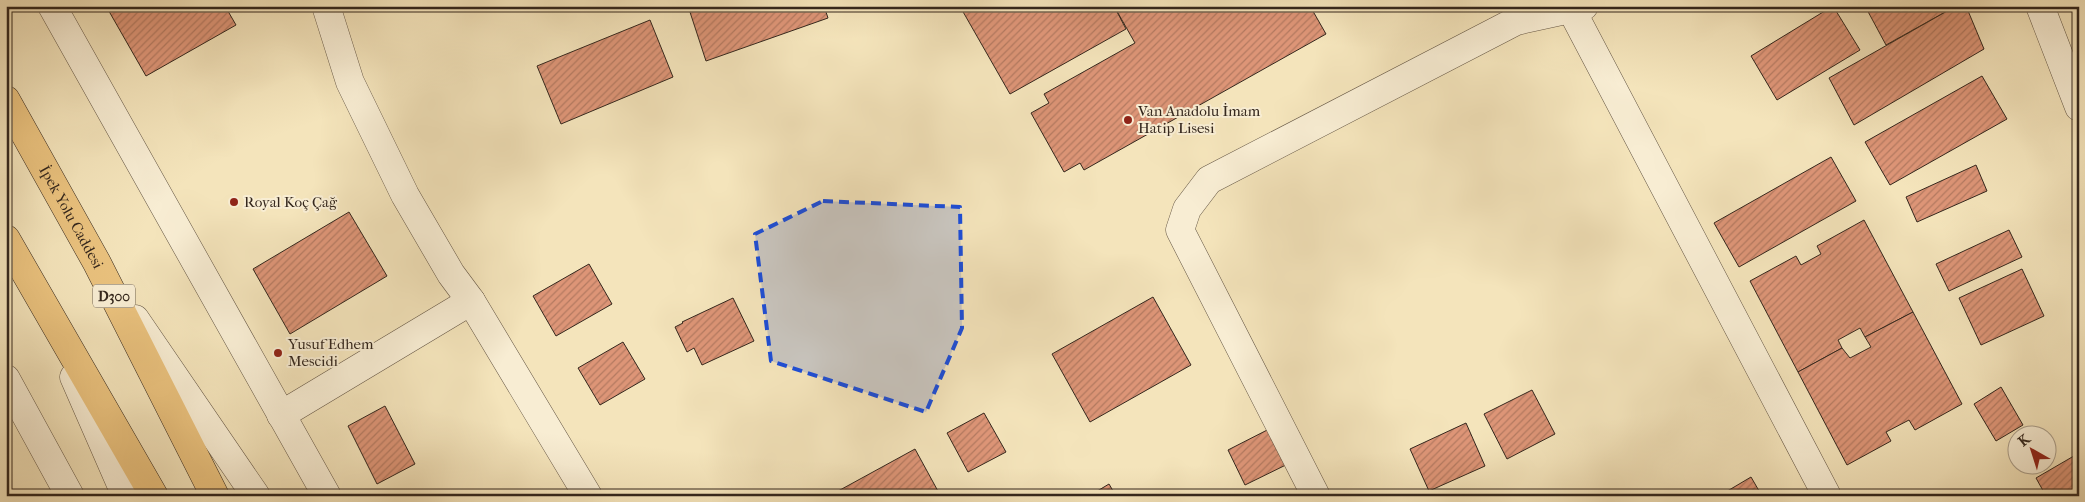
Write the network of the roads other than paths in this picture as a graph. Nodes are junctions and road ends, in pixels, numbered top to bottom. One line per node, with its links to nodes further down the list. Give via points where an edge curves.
1 (52, 6): 12 (street)
2 (326, 6): 9 (street, via 350,82 405,195 451,274)
3 (2040, 6): 6 (street)
4 (1577, 8): 20 (street, via 1516,21 1209,180 1187,209 1180,230); 21 (street)
5 (6, 100): 8 (highway, İpek Yolu Caddesi / D300)
6 (2079, 108)
7 (6, 239): 10 (highway)
8 (98, 264): 16 (highway, İpek Yolu Caddesi / D300); 17 (street)
9 (471, 301): 12 (street); 19 (street)
10 (44, 307): 14 (street); 15 (highway)
11 (6, 379): 13 (street)
12 (281, 415): 18 (street)
13 (70, 496)
14 (126, 496)
15 (154, 496)
16 (215, 496)
17 (256, 496)
18 (327, 496)
19 (588, 496)
20 (1316, 496)
21 (1827, 496)

